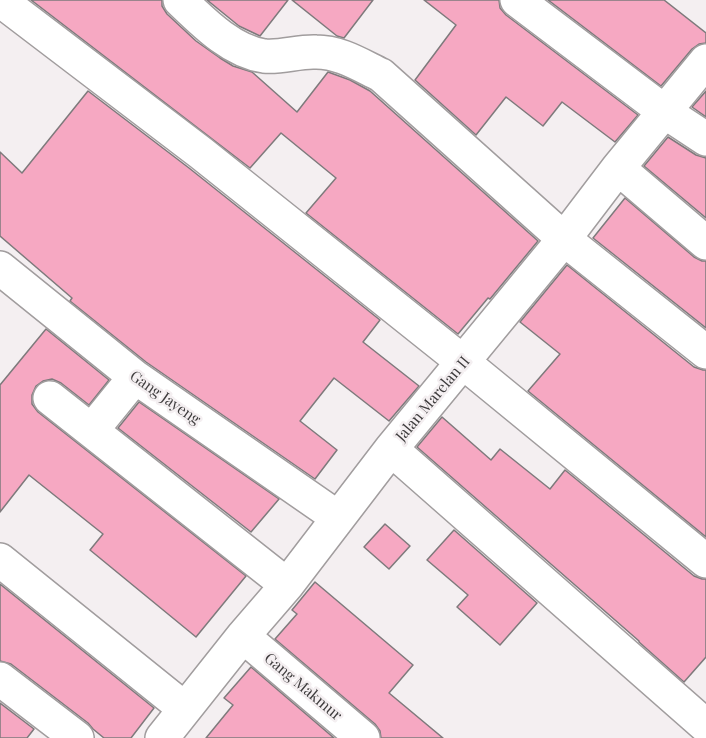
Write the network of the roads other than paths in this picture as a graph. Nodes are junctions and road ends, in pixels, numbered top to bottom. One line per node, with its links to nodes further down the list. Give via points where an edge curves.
1 (0, 0): 12 (street, via 201,153)
2 (180, 0): 8 (street, via 209,28 243,50 265,56 316,52 335,55 381,75)
3 (517, 0): 5 (street)
4 (706, 61): 5 (street, Jalan Marelan II)
5 (665, 112): 6 (street); 7 (street, Jalan Marelan II)
6 (706, 139)
7 (618, 168): 8 (street, Jalan Marelan II); 9 (street)
8 (564, 239): 11 (street); 12 (street, Jalan Marelan II)
9 (706, 243)
10 (0, 268): 13 (street, Gang Jayeng)
11 (706, 352)
12 (463, 362): 16 (street, Jalan Marelan II); 19 (street)
13 (135, 377): 15 (street); 17 (street, Gang Jayeng)
14 (50, 398): 15 (street)
15 (92, 430): 20 (street)
16 (391, 449): 17 (street, Jalan Marelan II); 24 (street)
17 (337, 518): 20 (street, Jalan Marelan II)
18 (0, 560): 23 (street)
19 (706, 561)
20 (286, 585): 21 (street, Jalan Marelan II)
21 (243, 636): 23 (street, Jalan Marelan II); 27 (street, Gang Makmur)
22 (0, 679): 25 (street)
23 (186, 709): 26 (street, Jalan Marelan II)
24 (706, 726)
25 (77, 738)
26 (162, 738)
27 (363, 738)

